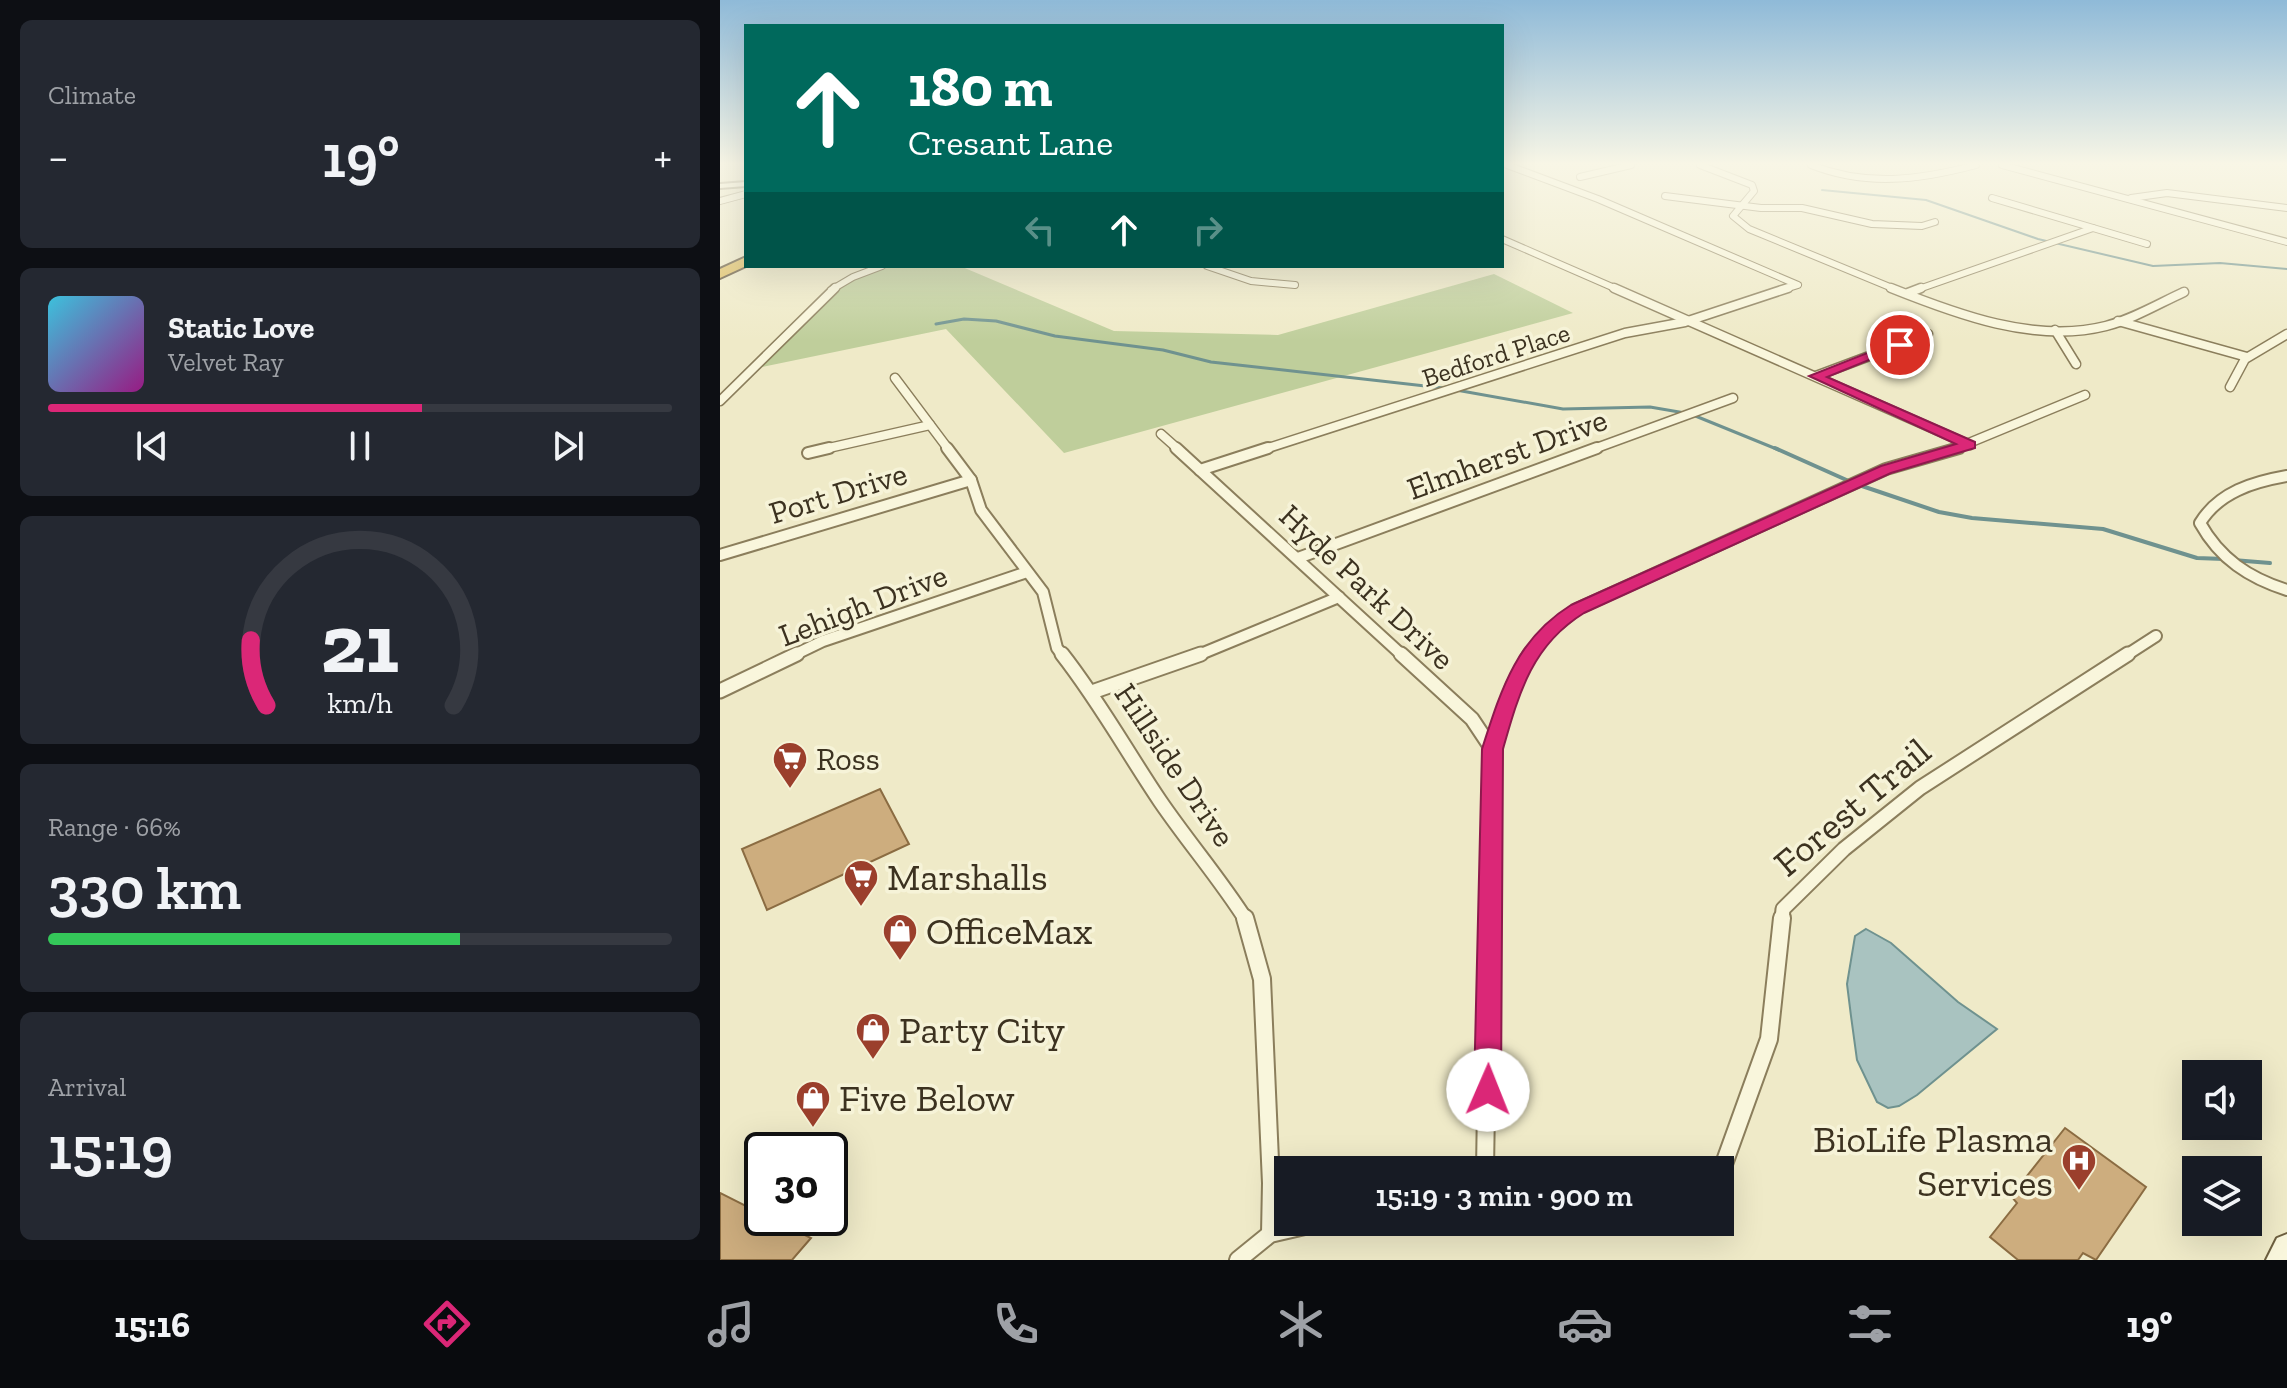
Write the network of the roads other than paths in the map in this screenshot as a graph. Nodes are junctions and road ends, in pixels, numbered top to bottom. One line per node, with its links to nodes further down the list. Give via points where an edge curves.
1 (1651, 224): 20 (street, Bedford Place, via 1798,285)
2 (1743, 224): 18 (street)
3 (1871, 224): 4 (street)
4 (1929, 224)
5 (2079, 224): 7 (street)
6 (2219, 224): 9 (street)
7 (2093, 228): 10 (street); 18 (street)
8 (1504, 240): 20 (street)
9 (2287, 242)
10 (2147, 244)
11 (744, 254): 12 (highway); 15 (highway)
12 (720, 261)
13 (877, 268): 31 (street, via 827,293)
14 (1213, 268): 16 (street, via 1251,281)
15 (720, 274)
16 (1295, 285)
17 (2184, 292): 19 (street)
18 (1908, 293): 21 (street, via 2009,325)
19 (2117, 321): 21 (street, via 2103,328); 24 (street)
20 (1685, 322): 26 (street); 36 (street, Bedford Place, via 1625,333)
21 (2055, 330): 25 (street)
22 (1928, 334): 26 (street)
23 (2287, 334): 24 (street)
24 (2247, 357): 28 (street, via 2237,366)
25 (2076, 364)
26 (1816, 376): 34 (street)
27 (895, 378): 32 (street, Hillside Drive)
28 (2230, 387)
29 (2085, 395): 34 (street)
30 (1733, 398): 40 (street, Elmherst Drive)
31 (720, 401)
32 (930, 425): 35 (street); 38 (street, Hillside Drive)
33 (1161, 434): 36 (street, Hyde Park Drive)
34 (1970, 445): 47 (street, via 1886,469 1577,609 1538,640 1513,685)
35 (808, 453)
36 (1200, 470): 40 (street, Hyde Park Drive)
37 (2287, 476): 42 (street, via 2241,489 2211,507 2200,523 2210,544 2228,561)
38 (971, 480): 39 (street, Port Drive); 41 (street, Hillside Drive, via 981,510)
39 (720, 555)
40 (1298, 558): 43 (street, Hyde Park Drive)
41 (1027, 572): 45 (street, Lehigh Drive, via 823,641); 46 (street, Hillside Drive, via 1043,592 1057,648)
42 (2287, 590)
43 (1339, 597): 46 (street); 47 (street, Hyde Park Drive, via 1472,719)
44 (2156, 636): 49 (street, Forest Trail, via 1920,788 1844,849 1783,909 1769,1039)
45 (720, 691)
46 (1092, 692): 51 (street, Hillside Drive, via 1161,802 1247,922 1262,979)
47 (1492, 749): 48 (street)
48 (1485, 1156)
49 (1727, 1156)
50 (1274, 1233): 51 (street)
51 (1270, 1234): 53 (street)
52 (2287, 1248): 54 (street)
53 (1238, 1260)
54 (2280, 1260)

